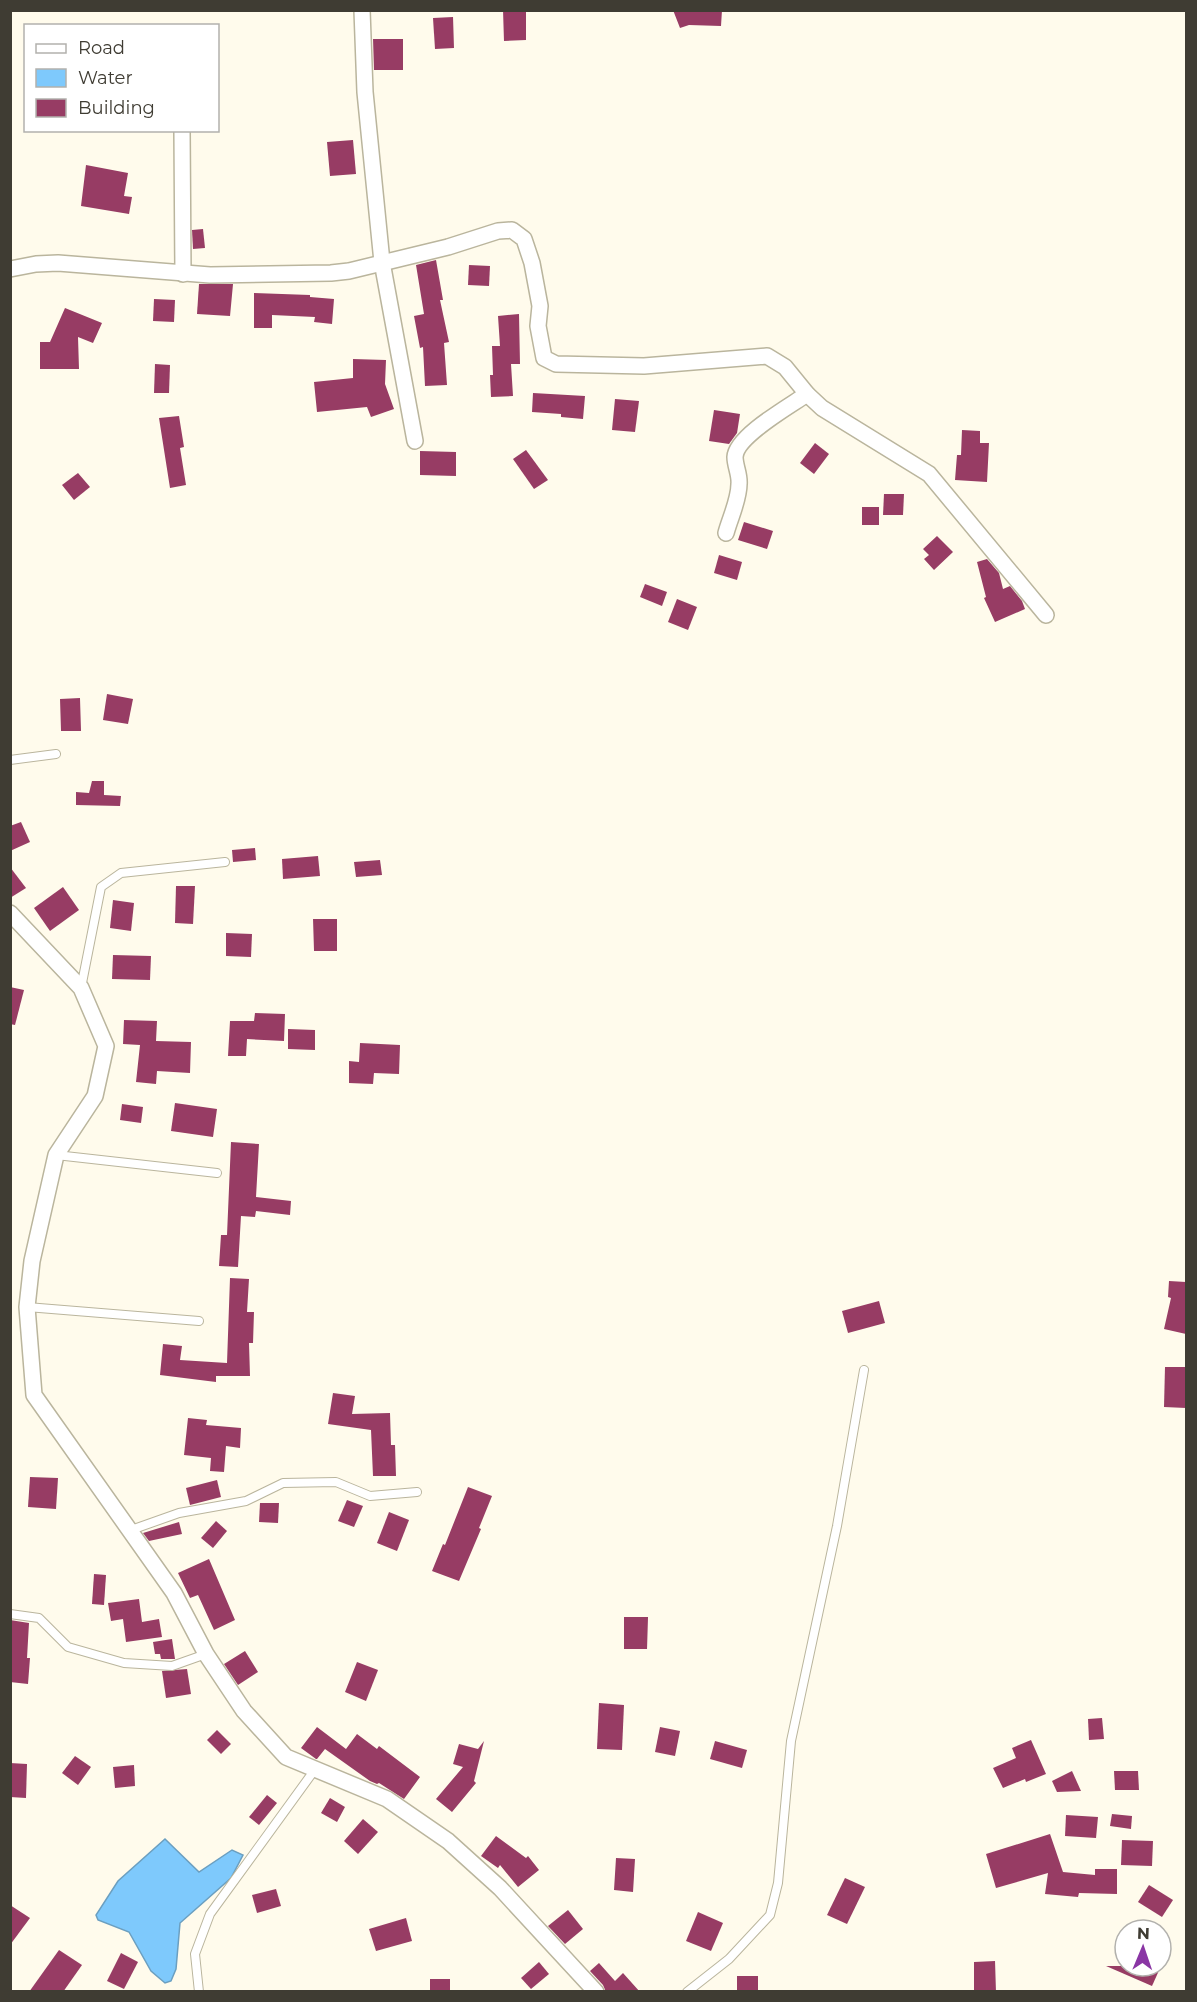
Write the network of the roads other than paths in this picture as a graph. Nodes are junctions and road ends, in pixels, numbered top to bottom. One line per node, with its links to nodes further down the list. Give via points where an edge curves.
1 (362, 10): 3 (street, via 365,92)
2 (182, 132): 5 (street)
3 (382, 262): 5 (street, via 331,273); 6 (street, via 513,230 524,239 532,263 544,358 556,364 644,366 767,356 785,367); 7 (street)
4 (10, 269): 5 (street, via 58,263)
5 (183, 273)
6 (807, 394): 8 (street, via 747,436 739,447 735,456 740,488); 9 (street, via 822,408 929,474)
7 (415, 441)
8 (726, 534)
9 (1046, 615)
10 (56, 754): 11 (lane)
11 (10, 760)
12 (225, 862): 14 (lane, via 121,873 101,887)
13 (10, 914): 14 (street)
14 (81, 988): 15 (street, via 106,1046 95,1096)
15 (56, 1155): 16 (lane); 17 (street, via 32,1262)
16 (217, 1173)
17 (27, 1307): 18 (lane); 21 (street, via 34,1395)
18 (199, 1321)
19 (864, 1370): 27 (lane, via 837,1526 791,1741 778,1883 770,1915 729,1959)
20 (417, 1492): 21 (lane, via 370,1496 336,1482 284,1483 246,1501 179,1513)
21 (131, 1530): 23 (street, via 174,1593)
22 (10, 1614): 23 (lane, via 39,1618 68,1647 124,1663 171,1666)
23 (206, 1654): 24 (street, via 244,1711 286,1757)
24 (316, 1768): 25 (lane, via 210,1914 195,1954); 26 (street, via 387,1799 448,1841 500,1888)
25 (199, 1992)
26 (597, 1992)
27 (687, 1992)

